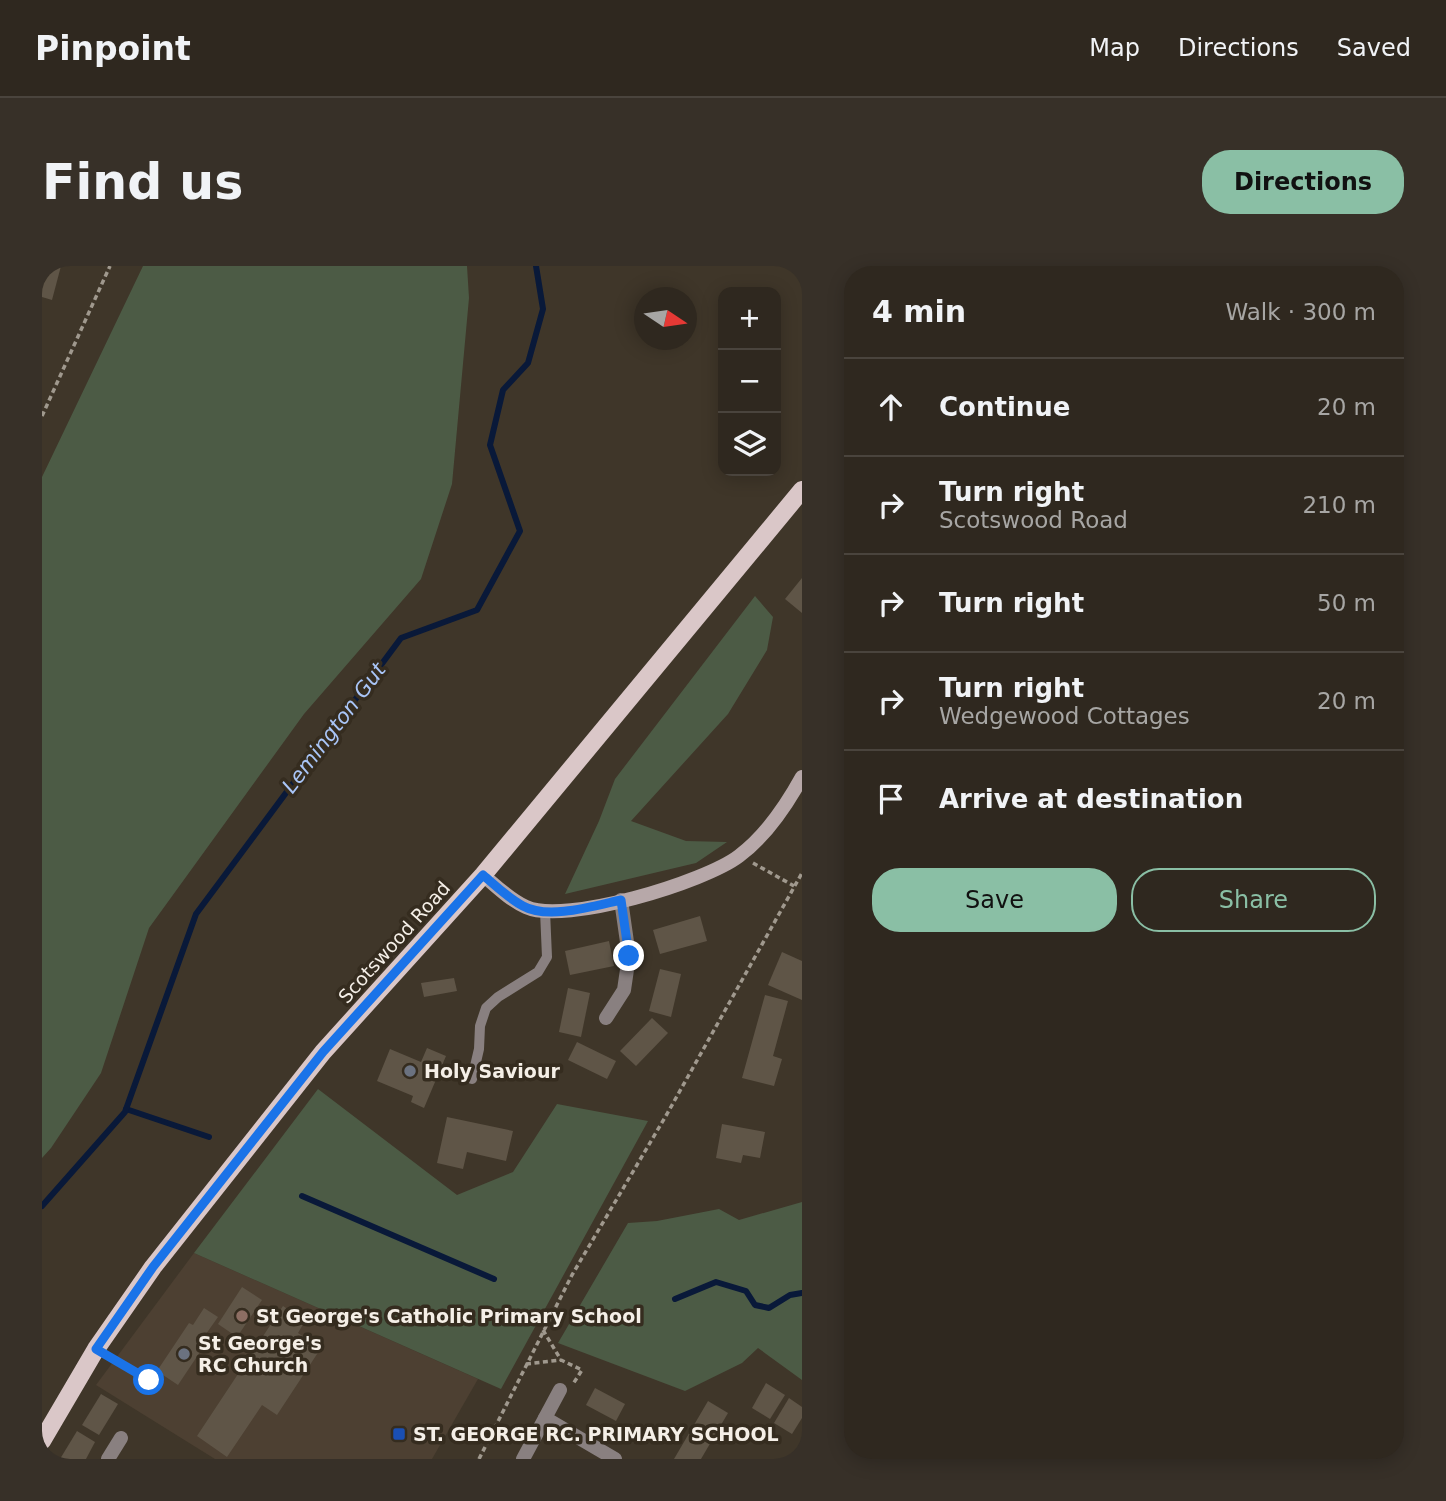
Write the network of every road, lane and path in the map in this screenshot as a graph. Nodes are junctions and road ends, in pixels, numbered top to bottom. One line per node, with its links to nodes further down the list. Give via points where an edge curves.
1 (110, 266): 2 (path)
2 (42, 416)
3 (802, 490): 7 (main road, Scotswood Road)
4 (802, 777): 5 (street, via 776,817)
5 (740, 856): 8 (path); 9 (street, via 687,883)
6 (802, 873): 8 (path)
7 (483, 875): 10 (street, via 525,907); 14 (main road, Scotswood Road, via 323,1052 153,1267)
8 (794, 886): 13 (path)
9 (621, 900): 10 (street); 11 (street, via 629,956 624,990)
10 (545, 911): 12 (lane, via 547,957 538,972 486,1008)
11 (606, 1018)
12 (472, 1079)
13 (543, 1330): 15 (path); 16 (path)
14 (96, 1349): 17 (path); 21 (main road, Scotswood Road)
15 (561, 1360): 16 (path); 18 (path, via 582,1370 572,1387)
16 (526, 1364): 23 (path)
17 (149, 1380)
18 (560, 1390): 19 (street)
19 (545, 1419): 24 (street); 25 (street)
20 (121, 1438): 22 (street)
21 (42, 1441)
22 (108, 1459)
23 (479, 1459)
24 (523, 1459)
25 (615, 1459)

